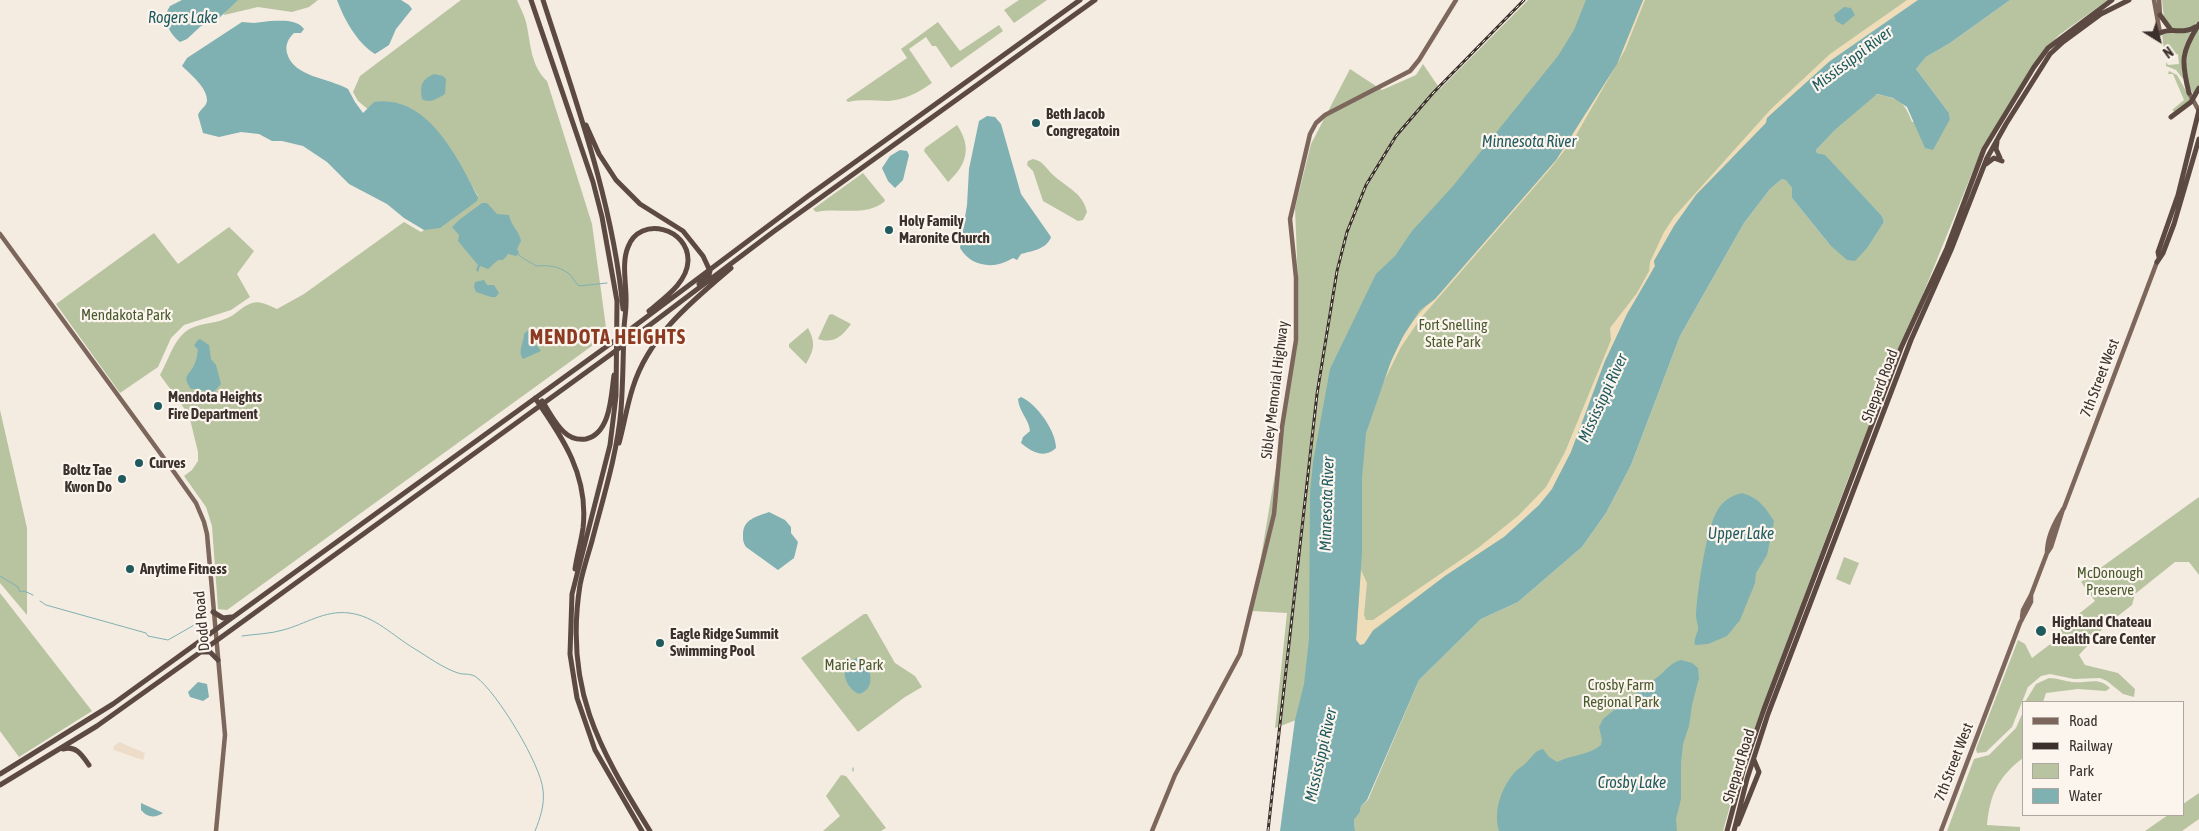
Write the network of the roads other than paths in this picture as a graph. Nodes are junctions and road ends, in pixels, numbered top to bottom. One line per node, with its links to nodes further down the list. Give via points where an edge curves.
1 (531, 0): 29 (highway, via 595,191 616,301)
2 (543, 0): 16 (highway)
3 (1080, 0): 25 (highway)
4 (1095, 0): 22 (highway)
5 (1456, 0): 59 (main road, Sibley Memorial Highway, via 1413,68 1325,115 1310,134 1290,219 1296,278 1296,340 1282,427 1274,514 1240,654 1175,775)
6 (2112, 0): 34 (highway, Shepard Road, via 2048,48 1990,138 1947,248 1905,337)
7 (2129, 0): 19 (highway, Shepard Road, via 2106,10 2054,51)
8 (2154, 0): 13 (main road)
9 (2159, 0): 10 (main road)
10 (2160, 15): 12 (highway)
11 (2199, 24): 12 (highway, via 2186,32); 15 (highway, via 2188,42 2183,60)
12 (2171, 30): 13 (highway)
13 (2160, 33)
14 (2199, 88): 18 (highway, via 2191,102)
15 (2189, 93): 17 (main road)
16 (575, 99): 25 (highway, via 599,154 616,180 640,204 683,231); 27 (highway, via 610,218)
17 (2199, 110): 24 (highway)
18 (2171, 117)
19 (2000, 133): 21 (highway, Shepard Road); 21 (highway, via 1996,149 2001,160 1991,158)
20 (2199, 139): 24 (highway, via 2174,224)
21 (1984, 166): 36 (highway, Shepard Road, via 1911,340)
22 (773, 232): 26 (highway); 35 (highway, via 680,313 654,344 633,387)
23 (0, 234): 41 (main road, Dodd Road, via 196,503 207,534)
24 (2158, 259): 62 (main road, 7th Street West, via 2047,546 2031,602 2022,617)
25 (710, 268): 26 (highway, via 707,277); 28 (highway)
26 (668, 312): 31 (highway)
27 (624, 320): 28 (highway, via 628,245 643,231 660,228 669,231 687,251 685,274 673,291); 35 (highway, via 621,414)
28 (628, 330): 30 (highway)
29 (618, 350): 31 (highway, via 608,413 595,435 582,439 568,436); 40 (highway, via 610,445)
30 (536, 397): 31 (highway); 32 (highway)
31 (542, 404): 37 (highway); 40 (highway, via 568,448 584,499 583,527)
32 (473, 443): 33 (highway); 37 (highway, via 473,451)
33 (448, 462): 39 (highway, via 404,496); 42 (highway)
34 (1856, 465): 36 (highway, via 1854,476); 38 (highway, Shepard Road)
35 (608, 482): 53 (highway, via 580,584 576,634 580,682 593,729)
36 (1857, 482): 38 (highway, via 1851,483); 49 (highway, Shepard Road)
37 (423, 491): 39 (highway)
38 (1843, 501): 47 (highway, Shepard Road)
39 (405, 504): 44 (highway)
40 (572, 594): 53 (highway, via 570,647 577,698 595,750)
41 (213, 612): 42 (highway, via 223,618); 43 (main road, Dodd Road)
42 (234, 617): 43 (highway)
43 (215, 631): 44 (main road, Dodd Road); 52 (highway, via 103,711)
44 (216, 641): 45 (highway); 46 (main road, Dodd Road)
45 (200, 652): 46 (highway, via 210,652); 48 (highway)
46 (218, 660): 56 (main road, Dodd Road, via 225,735)
47 (1751, 745): 51 (highway, via 1748,764); 55 (highway, Shepard Road)
48 (51, 754): 50 (highway, via 71,748 80,752); 54 (highway)
49 (1753, 759): 51 (highway, Shepard Road); 61 (highway, via 1759,772)
50 (89, 765)
51 (1751, 768): 55 (highway, via 1745,773); 61 (highway, Shepard Road)
52 (0, 774)
53 (614, 779): 57 (highway); 58 (highway)
54 (0, 785)
55 (1738, 791): 60 (highway, Shepard Road)
56 (216, 831)
57 (642, 831)
58 (650, 831)
59 (1152, 831)
60 (1727, 831)
61 (1734, 831)
62 (1941, 831)

